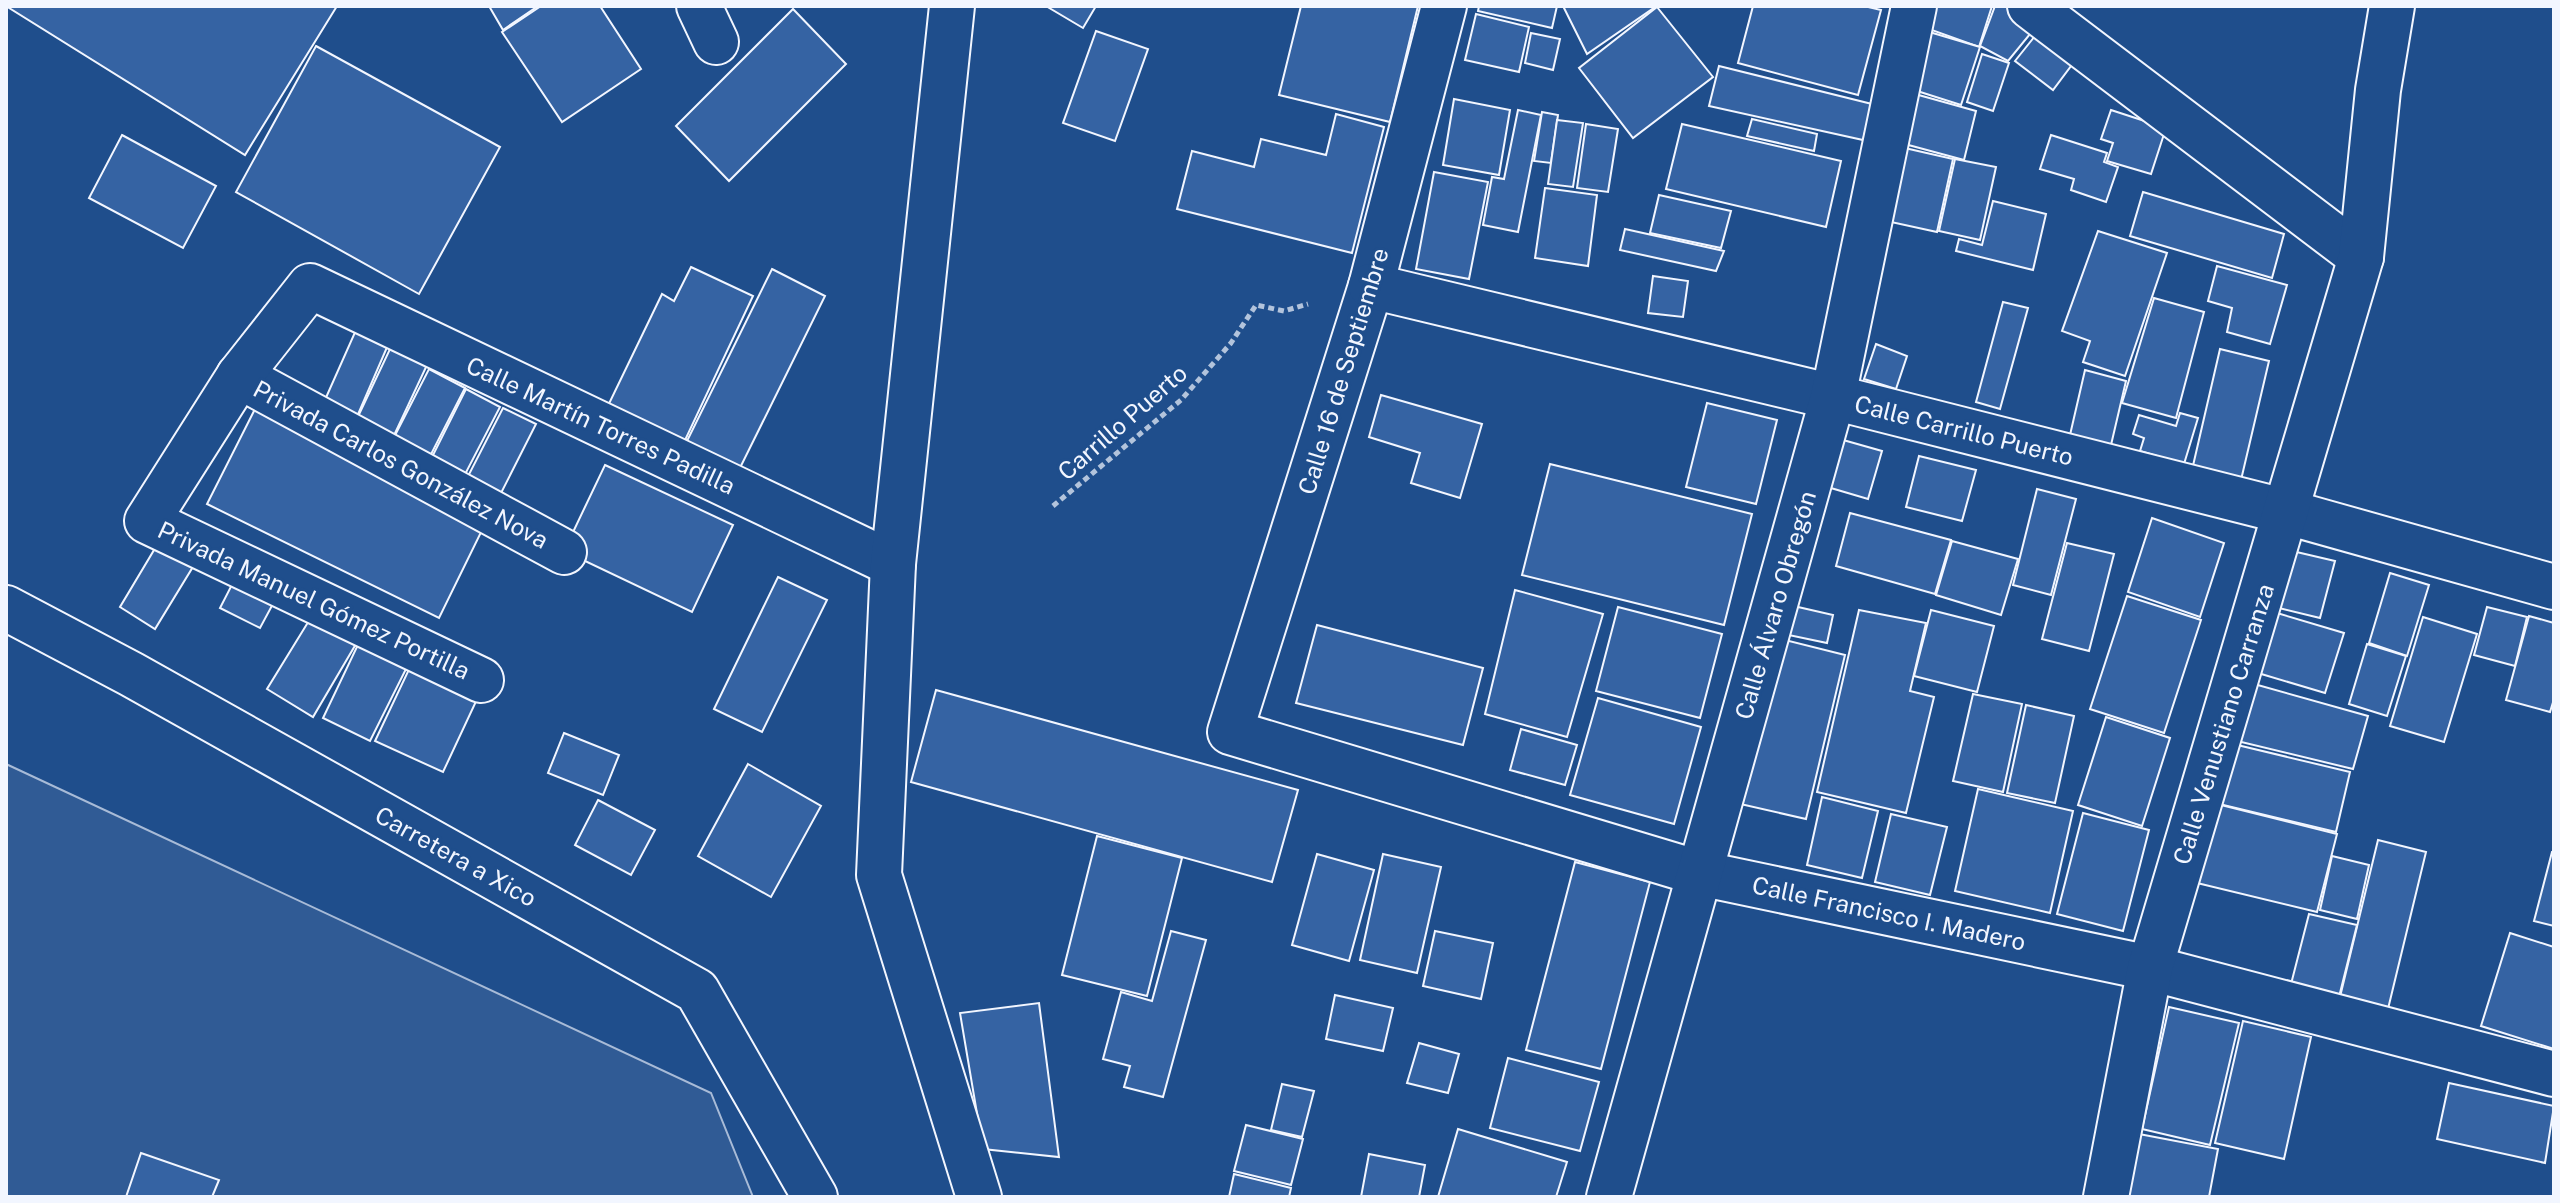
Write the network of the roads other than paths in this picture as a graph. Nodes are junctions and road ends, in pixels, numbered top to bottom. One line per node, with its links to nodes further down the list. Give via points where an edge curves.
1 (952, 6): 12 (street)
2 (1444, 6): 7 (street, Calle 16 de Septiembre)
3 (1914, 6): 9 (street, Calle Álvaro Obregón)
4 (2030, 6): 6 (street)
5 (2392, 6): 6 (street, Calle Venustiano Carranza)
6 (2361, 257): 10 (street, Calle Venustiano Carranza)
7 (1371, 286): 9 (street, Calle Carrillo Puerto); 16 (street, Calle 16 de Septiembre)
8 (239, 376): 11 (street, Privada Carlos González Nova); 12 (street, Calle Martín Torres Padilla, via 310,286); 15 (street, Privada Manuel Gómez Portilla, via 147,521)
9 (1833, 397): 10 (street, Calle Carrillo Puerto); 17 (street, Calle Álvaro Obregón)
10 (2287, 512): 13 (street, Calle Carrillo Puerto); 18 (street, Calle Venustiano Carranza)
11 (564, 552)
12 (893, 564): 21 (street, via 879,875)
13 (2554, 587)
14 (6, 608): 20 (street, Carretera a Xico, via 697,991)
15 (481, 680)
16 (1230, 732): 17 (street, Calle Francisco I. Madero)
17 (1699, 873): 18 (street, Calle Francisco I. Madero); 22 (street, Calle Álvaro Obregón)
18 (2150, 968): 19 (street, Calle Francisco I. Madero); 23 (street, Calle Venustiano Carranza)
19 (2554, 1074)
20 (815, 1197)
21 (979, 1197)
22 (1609, 1197)
23 (2106, 1197)

